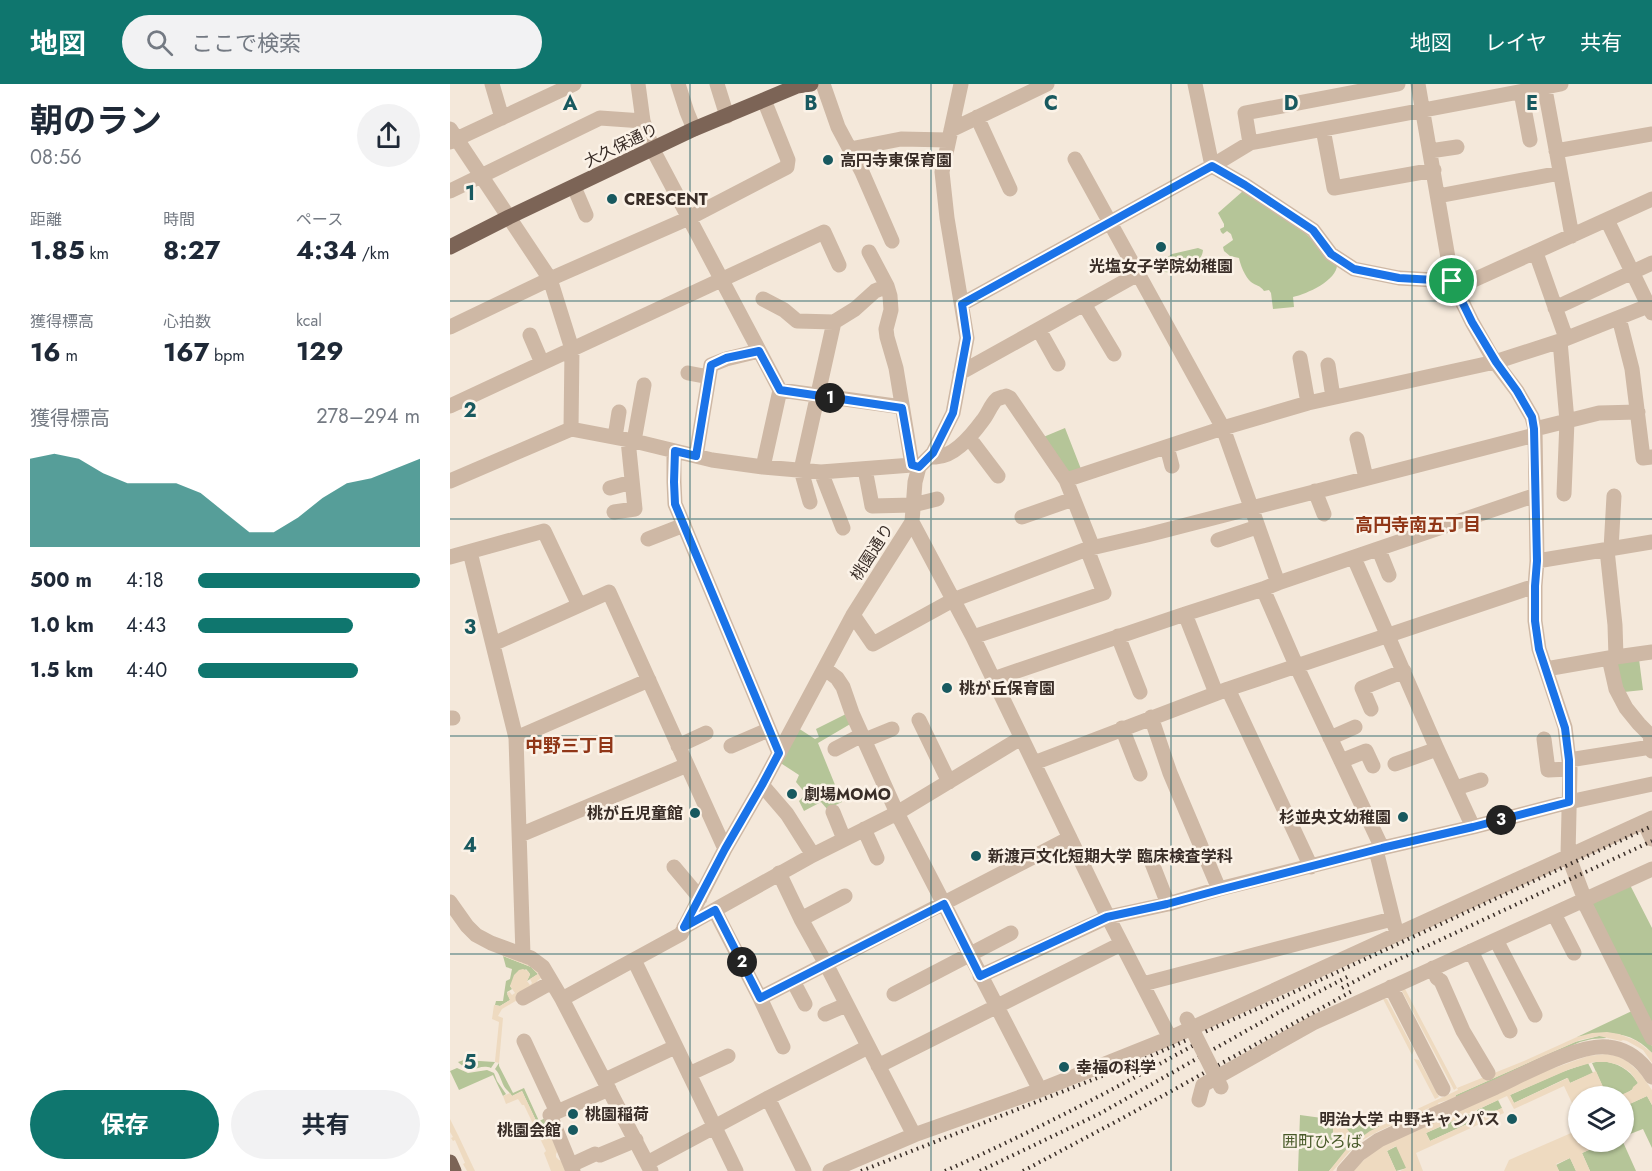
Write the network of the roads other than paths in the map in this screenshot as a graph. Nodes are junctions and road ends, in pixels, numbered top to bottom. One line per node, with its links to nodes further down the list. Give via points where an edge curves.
1 (492, 84): 21 (street)
2 (638, 84): 22 (street)
3 (678, 84): 23 (street)
4 (717, 84): 19 (street)
5 (811, 84): 17 (main road, 大久保通り)
6 (823, 84): 31 (street)
7 (961, 84): 26 (street, 桃園通り)
8 (1047, 84): 20 (street)
9 (1195, 84): 36 (street)
10 (1398, 84): 29 (street, via 1245,113)
11 (1418, 84): 18 (street)
12 (1561, 84): 14 (street)
13 (565, 86): 21 (street)
14 (1544, 86): 16 (street); 34 (street)
15 (1483, 91): 16 (street); 18 (street)
16 (1521, 92): 28 (street)
17 (764, 100): 19 (main road, 大久保通り); 47 (street, via 788,160 787,167)
18 (1423, 110): 24 (street); 33 (street)
19 (727, 116): 23 (main road, 大久保通り)
20 (977, 117): 26 (street); 41 (street)
21 (502, 118): 27 (street)
22 (643, 122): 32 (street); 39 (street, via 600,118)
23 (694, 129): 32 (main road, 大久保通り)
24 (1323, 129): 29 (street); 37 (street, via 1334,188)
25 (1652, 134): 34 (street)
26 (950, 135): 31 (street); 64 (street, 桃園通り, via 942,172)
27 (452, 137): 39 (street)
28 (1530, 140)
29 (1250, 143): 36 (street)
30 (1457, 147): 33 (street)
31 (850, 149): 51 (street)
32 (652, 150): 40 (main road, 大久保通り); 47 (street)
33 (1430, 151): 37 (street)
34 (1556, 151): 38 (street)
35 (1075, 159): 49 (street)
36 (1212, 166): 49 (street); 61 (street, via 1310,227 1331,254 1354,269)
37 (1434, 170): 43 (street)
38 (1560, 173): 43 (street); 50 (street)
39 (482, 177): 42 (street); 46 (street)
40 (574, 187): 45 (street); 46 (main road, 大久保通り)
41 (1010, 189)
42 (450, 191)
43 (1438, 196): 61 (street)
44 (1652, 199): 48 (street)
45 (586, 214)
46 (510, 217): 52 (main road, 大久保通り); 59 (street)
47 (689, 218): 59 (street); 60 (street)
48 (1607, 220): 50 (street); 57 (street)
49 (1111, 222): 58 (street); 64 (street)
50 (1572, 236): 54 (street)
51 (892, 241)
52 (450, 248)
53 (869, 252): 62 (street)
54 (1536, 253): 61 (street); 66 (street)
55 (1652, 263): 57 (street)
56 (839, 265): 60 (street, via 824,232)
57 (1632, 273): 66 (street); 67 (street)
58 (1138, 274): 65 (street); 95 (street)
59 (550, 279): 70 (street); 74 (street)
60 (721, 279): 74 (street); 75 (street)
61 (1454, 285): 78 (street)
62 (887, 286): 69 (street); 91 (street, via 891,310 886,329)
63 (763, 299): 69 (street, via 797,321)
64 (962, 304): 83 (street, 桃園通り, via 967,338)
65 (1084, 304): 71 (street); 76 (street)
66 (1555, 308): 73 (street)
67 (1650, 309): 68 (street)
68 (1619, 318): 73 (street); 93 (street)
69 (834, 322): 87 (street)
70 (450, 327)
71 (1039, 330): 80 (street); 83 (street)
72 (530, 335): 79 (street)
73 (1563, 340): 78 (street); 94 (street)
74 (572, 350): 79 (street); 96 (street)
75 (759, 351): 84 (street, via 711,365); 86 (street)
76 (1114, 354)
77 (1300, 358): 89 (street)
78 (1496, 362): 88 (street); 97 (street, via 1532,417)
79 (542, 363): 90 (street)
80 (1058, 364)
81 (1328, 365): 88 (street)
82 (688, 373): 84 (street)
83 (960, 374): 105 (street, 桃園通り, via 953,413 933,453)
84 (709, 377): 103 (street)
85 (644, 385): 99 (street)
86 (780, 390): 87 (street); 107 (street)
87 (818, 396): 91 (street); 109 (street)
88 (1333, 397): 89 (street)
89 (1308, 403): 95 (street)
90 (450, 406)
91 (902, 408): 105 (street)
92 (619, 412): 99 (street)
93 (1638, 412): 94 (street, via 1599,413); 104 (street, via 1643,458)
94 (1567, 421): 97 (street); 118 (street)
95 (1223, 428): 101 (street); 125 (street)
96 (571, 429): 99 (street); 114 (street)
97 (1534, 432): 112 (street); 119 (street)
98 (968, 439): 105 (street, via 956,450); 111 (street); 113 (street, via 995,400 1006,396)
99 (626, 440): 102 (street); 115 (street)
100 (1356, 440): 112 (street)
101 (1167, 447): 106 (street); 113 (street)
102 (675, 451): 103 (street); 130 (street, via 675,504)
103 (696, 456): 107 (street)
104 (1652, 457)
105 (920, 463): 108 (street); 124 (street, 桃園通り)
106 (1172, 466)
107 (763, 467): 109 (street)
108 (865, 469): 110 (street); 124 (street, via 872,506)
109 (801, 470): 110 (street); 123 (street)
110 (821, 472): 132 (street)
111 (998, 476)
112 (1366, 478): 117 (street)
113 (1066, 480): 121 (street)
114 (450, 481)
115 (632, 482): 116 (street); 126 (street, via 635,509)
116 (610, 488)
117 (1315, 491): 125 (street); 127 (street)
118 (1564, 494)
119 (1536, 495): 137 (street); 142 (street)
120 (1614, 496): 138 (street)
121 (1073, 499): 128 (street); 136 (street)
122 (937, 500): 124 (street)
123 (810, 502)
124 (913, 505): 129 (street, 桃園通り)
125 (1250, 508): 131 (street); 136 (street)
126 (614, 512)
127 (1324, 514)
128 (1022, 517)
129 (912, 522): 146 (street); 149 (street, 桃園通り)
130 (684, 525): 133 (street); 170 (street)
131 (1257, 527): 134 (street); 144 (street)
132 (843, 528)
133 (648, 539)
134 (1218, 540)
135 (1652, 542): 138 (street)
136 (1090, 548): 146 (street); 152 (street, via 1104,593)
137 (1379, 550): 141 (street); 143 (street)
138 (1609, 550): 142 (street); 155 (street, via 1615,624)
139 (470, 552): 140 (street); 147 (street, via 544,531); 153 (street)
140 (450, 557)
141 (1354, 558): 144 (street); 150 (street)
142 (1537, 561): 145 (street)
143 (1389, 575)
144 (1270, 586): 148 (street); 156 (street)
145 (1535, 586): 150 (street); 158 (street, via 1535,621)
146 (953, 600): 149 (street, via 873,644); 152 (street)
147 (579, 605): 153 (street); 161 (street, via 609,592)
148 (1185, 614): 151 (street); 162 (street)
149 (853, 615): 157 (street, 桃園通り)
150 (1387, 635): 156 (street); 159 (street)
151 (1118, 636): 160 (street); 163 (street)
152 (973, 637): 160 (street)
153 (493, 644): 173 (street)
154 (1652, 652): 155 (street)
155 (1612, 657): 158 (street); 177 (street, via 1616,688)
156 (1296, 665): 162 (street); 175 (street)
157 (825, 669): 172 (street, via 843,687); 182 (street, 桃園通り)
158 (1546, 669): 186 (street, via 1565,728)
159 (1404, 670): 164 (street, via 1362,688); 180 (street)
160 (993, 679): 174 (street)
161 (649, 680): 173 (street); 178 (street)
162 (1222, 691): 165 (street); 212 (street)
163 (1140, 693)
164 (1371, 709)
165 (1151, 717): 168 (street); 215 (street)
166 (918, 720): 191 (street)
167 (1355, 727): 175 (street)
168 (1122, 728): 184 (street); 189 (street)
169 (892, 729): 172 (street)
170 (768, 730): 179 (street); 182 (street)
171 (706, 733): 178 (street)
172 (863, 737): 181 (street); 197 (street)
173 (516, 738): 201 (street)
174 (1021, 738): 184 (street); 191 (street)
175 (1330, 738): 183 (street)
176 (1544, 739): 186 (street, via 1548,770)
177 (1651, 744): 186 (street)
178 (678, 746): 187 (street)
179 (731, 746)
180 (1437, 749): 185 (street); 194 (street)
181 (835, 750)
182 (779, 753): 193 (street, 桃園通り)
183 (1341, 761): 188 (street, via 1366,751); 206 (street)
184 (1034, 763): 202 (street)
185 (1395, 764)
186 (1569, 764): 195 (street)
187 (687, 765): 201 (street); 205 (street)
188 (1373, 766)
189 (1140, 774)
190 (1481, 780): 194 (street)
191 (949, 782): 197 (street)
192 (1652, 784): 195 (street)
193 (762, 785): 205 (street, 桃園通り); 207 (street, via 787,814)
194 (1456, 788): 199 (street)
195 (1569, 802): 199 (street); 208 (street)
196 (833, 812): 203 (street)
197 (897, 813): 200 (street); 220 (street)
198 (1648, 820): 204 (street); 208 (street)
199 (1473, 827): 206 (street)
200 (864, 830): 203 (street); 209 (street)
201 (520, 835): 235 (street)
202 (1070, 837): 220 (street); 224 (street)
203 (844, 839): 207 (street)
204 (1652, 839)
205 (725, 849): 217 (street, 桃園通り)
206 (1379, 849): 212 (street); 226 (street)
207 (813, 855): 214 (street)
208 (1568, 855): 218 (street); 229 (street)
209 (877, 858)
210 (1150, 858): 221 (street)
211 (674, 867): 217 (street)
212 (1311, 867): 215 (street)
213 (1652, 869): 218 (street)
214 (779, 873): 222 (street); 225 (street)
215 (1219, 890): 221 (street)
216 (845, 896): 225 (street)
217 (699, 898): 227 (street, 桃園通り)
218 (1585, 900): 223 (street); 256 (street)
219 (450, 902): 235 (street, via 476,935)
220 (944, 904): 233 (street); 237 (street)
221 (1167, 904): 224 (street)
222 (715, 910): 227 (street); 246 (street)
223 (1554, 914): 230 (street); 234 (street)
224 (1107, 917): 231 (street); 239 (street)
225 (801, 919): 237 (street)
226 (1392, 920): 229 (street); 242 (street)
227 (684, 927): 236 (street, via 681,934)
228 (1011, 933): 233 (street)
229 (1398, 935): 255 (street)
230 (1496, 940): 232 (street); 252 (street)
231 (1121, 944): 242 (street); 250 (street)
232 (1471, 951): 238 (street); 254 (street)
233 (969, 954): 239 (street); 244 (street)
234 (1574, 954)
235 (523, 955): 241 (street, via 538,962)
236 (634, 960): 247 (street); 258 (street)
237 (826, 964): 240 (street); 249 (street)
238 (1433, 968): 243 (street); 263 (street)
239 (980, 976): 250 (street)
240 (793, 981): 246 (street); 248 (street)
241 (552, 982): 245 (street); 247 (street)
242 (1143, 984): 255 (street)
243 (1390, 987): 268 (street); 271 (street, via 1290,1036 1203,1085)
244 (894, 994)
245 (523, 998)
246 (760, 998): 259 (street)
247 (562, 999): 266 (street)
248 (805, 1004)
249 (846, 1005): 251 (street); 260 (street)
250 (996, 1006): 262 (street); 269 (street)
251 (825, 1014)
252 (1535, 1015)
253 (1187, 1019): 267 (street, bridge)
254 (1510, 1031)
255 (1170, 1038): 269 (street)
256 (1652, 1038)
257 (524, 1041): 272 (street)
258 (675, 1047): 264 (street); 266 (street)
259 (783, 1047)
260 (868, 1047): 262 (street); 270 (street)
261 (728, 1056): 264 (street)
262 (878, 1066): 274 (street)
263 (1488, 1073)
264 (689, 1074): 273 (street)
265 (1652, 1077): 283 (street, via 1637,1059 1618,1049 1583,1049 1379,1140)
266 (607, 1085): 272 (street); 275 (street)
267 (1221, 1087)
268 (1443, 1089)
269 (1040, 1090): 274 (street)
270 (768, 1098): 273 (street); 281 (street)
271 (1199, 1100)
272 (557, 1112): 278 (street, via 550,1115)
273 (714, 1126): 277 (street); 280 (street)
274 (914, 1135): 282 (street)
275 (636, 1140): 277 (street); 278 (street)
276 (450, 1162): 279 (main road)
277 (649, 1167)
278 (572, 1168)
279 (454, 1171)
280 (736, 1171)
281 (804, 1171)
282 (830, 1171)
283 (1344, 1171)

